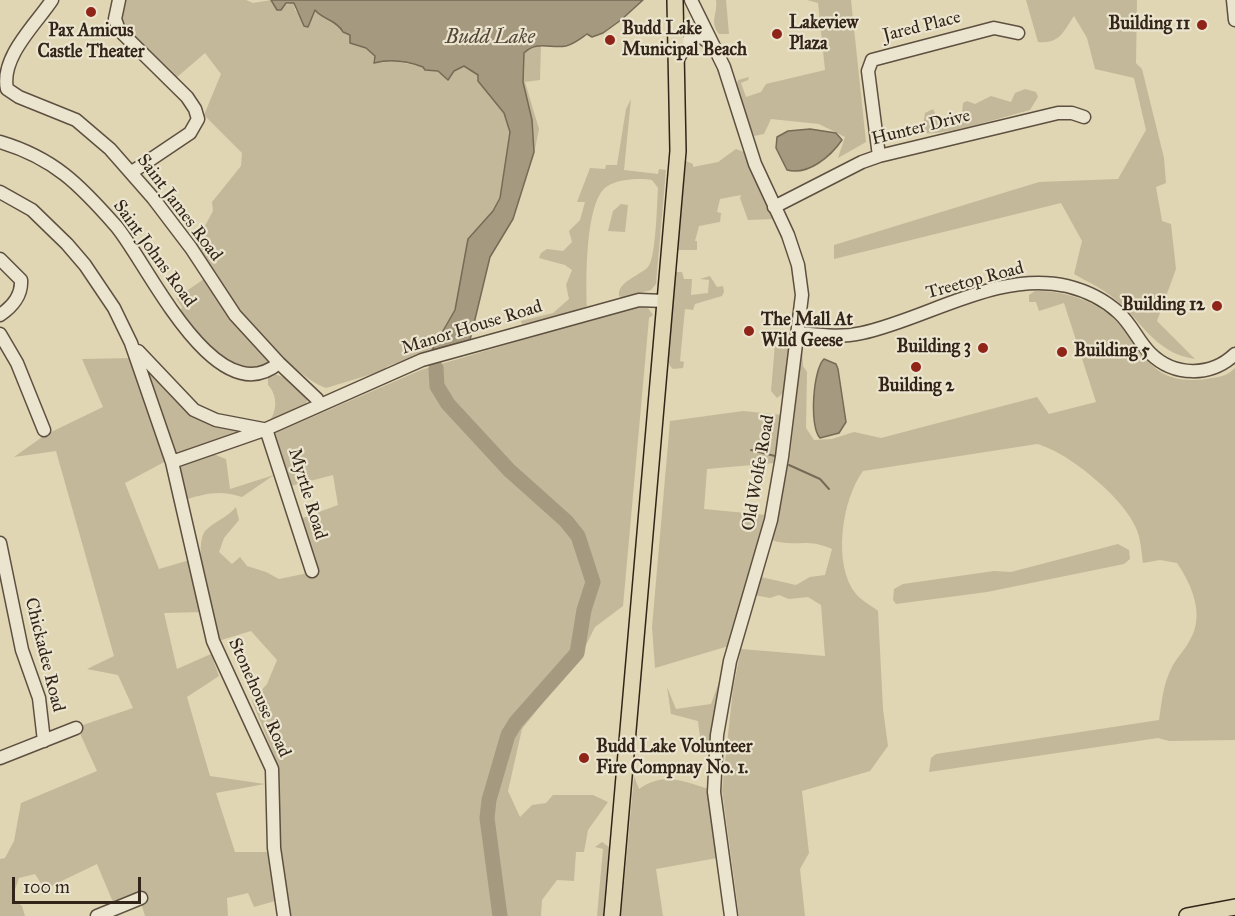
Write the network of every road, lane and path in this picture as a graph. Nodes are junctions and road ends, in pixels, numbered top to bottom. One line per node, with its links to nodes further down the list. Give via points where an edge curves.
1 (52, 0): 13 (street, Saint James Road, via 13,48 4,76 6,87 13,94 76,120)
2 (118, 0): 13 (street, via 115,19 119,30 187,97 198,118 190,133)
3 (675, 0): 9 (main road)
4 (691, 0): 8 (street, Old Wolfe Road)
5 (1233, 0): 6 (street)
6 (1235, 20)
7 (1018, 33): 12 (street, Jared Place, via 994,28 883,55 871,62 868,71)
8 (713, 46): 9 (street, via 693,35); 15 (street, Old Wolfe Road)
9 (678, 59): 17 (main road, via 678,151)
10 (1084, 117): 12 (street, Hunter Drive, via 1058,113)
11 (0, 142): 23 (street, Saint Johns Road, via 37,154 74,182 116,227 168,304 211,358 229,369 246,373 266,371)
12 (879, 156): 15 (street, Hunter Drive)
13 (132, 172): 23 (street, Saint James Road, via 191,248 225,302)
14 (0, 192): 21 (street, via 32,210 68,244 114,308)
15 (774, 207): 19 (street, Old Wolfe Road, via 800,274)
16 (0, 259): 18 (street, via 21,279 13,303)
17 (664, 301): 24 (street, Manor House Road, via 639,300 432,356); 37 (main road)
18 (0, 315)
19 (798, 333): 22 (street, Treetop Road, via 863,333 965,298 1049,283 1079,290 1105,302 1125,319 1149,352 1171,367 1204,371); 38 (street, Old Wolfe Road, via 771,520 730,661 717,735 714,792)
20 (0, 334): 26 (street, via 17,363)
21 (131, 343): 25 (street, via 194,411 216,420); 27 (street)
22 (1235, 354)
23 (279, 363): 24 (street, Saint James Road)
24 (319, 405): 25 (street, Manor House Road)
25 (265, 429): 27 (street, Manor House Road); 29 (street, Myrtle Road)
26 (44, 430)
27 (172, 462): 36 (street, Stonehouse Road, via 213,641 272,769 274,856)
28 (0, 543): 31 (street, Chickadee Road, via 22,650 39,698)
29 (312, 571)
30 (76, 728): 31 (street)
31 (44, 741): 32 (street)
32 (0, 758)
33 (141, 898): 35 (street)
34 (1235, 907): 39 (main road)
35 (97, 916)
36 (284, 916)
37 (612, 916)
38 (731, 916)
39 (1187, 916)

